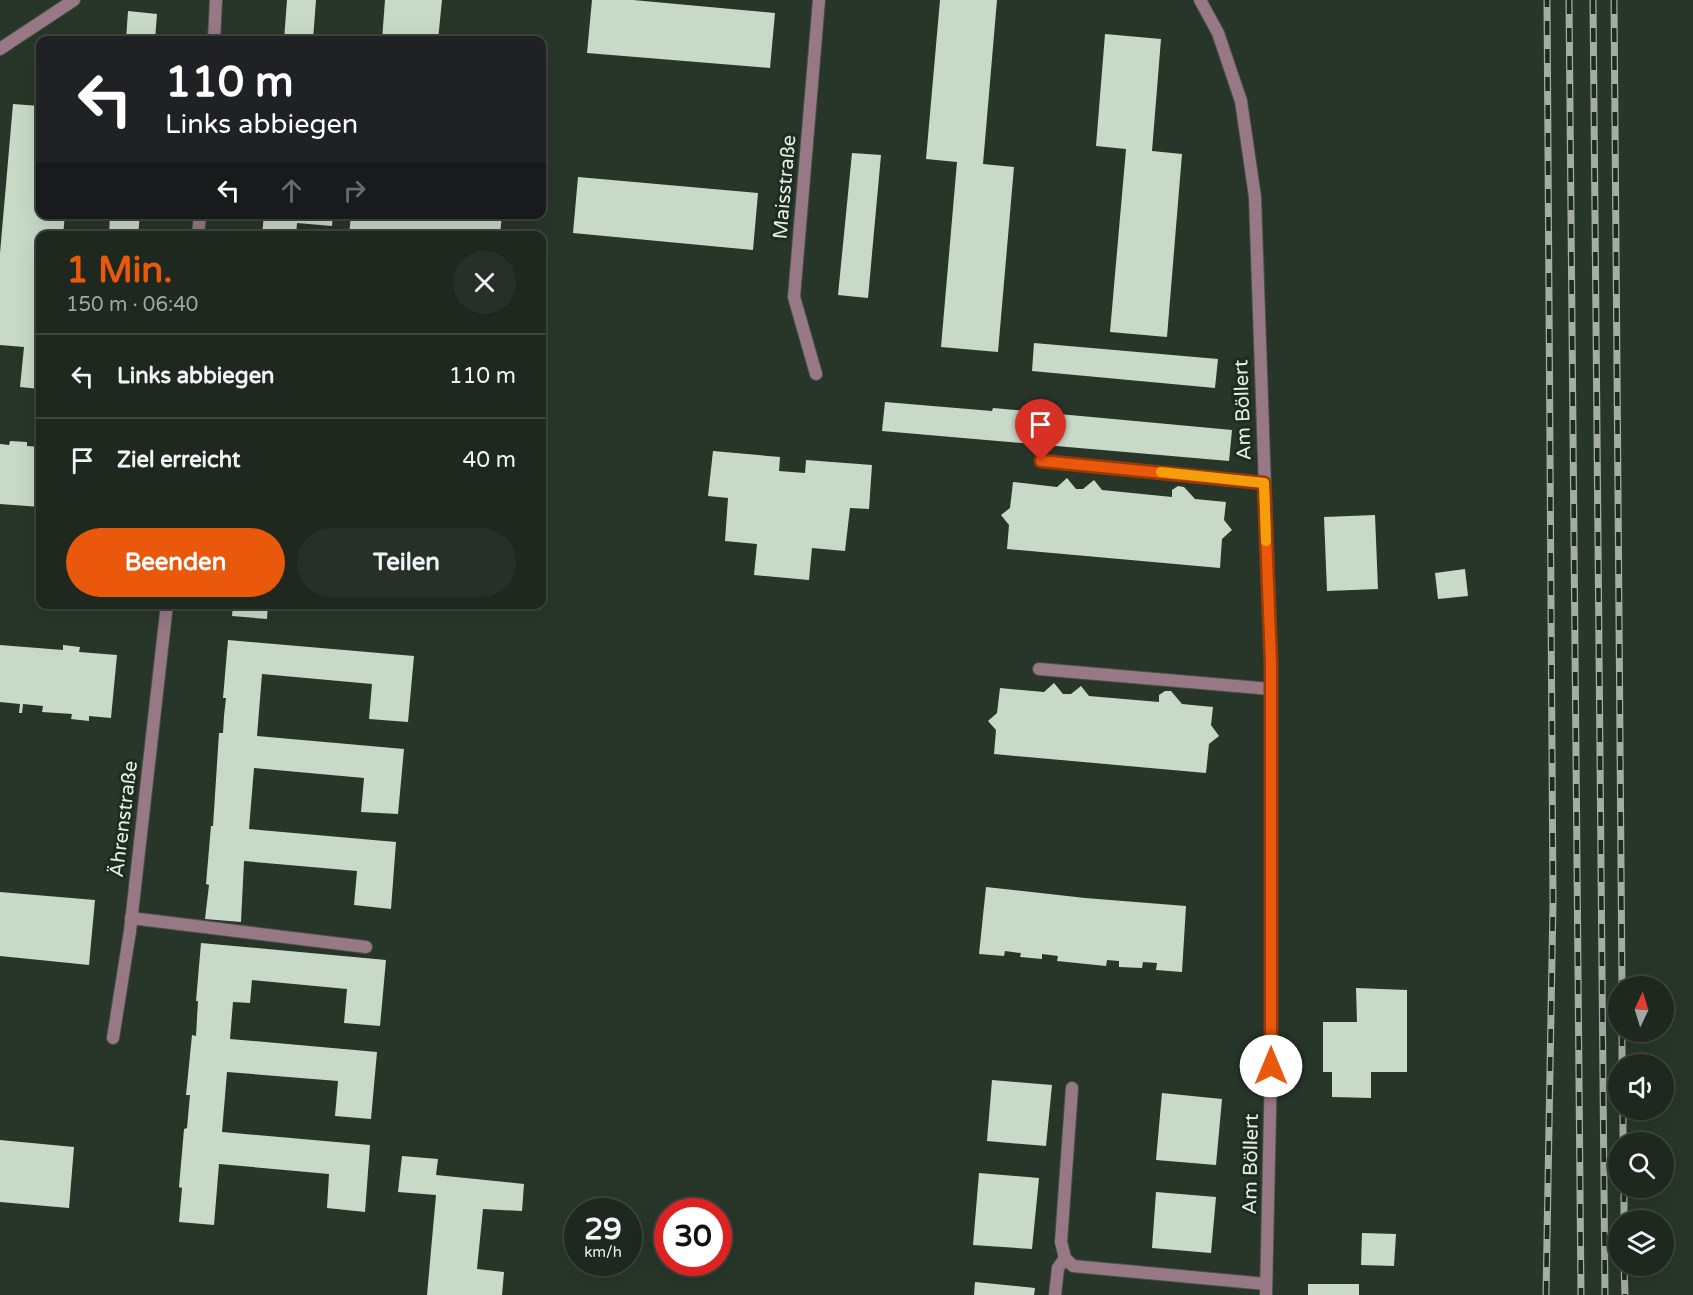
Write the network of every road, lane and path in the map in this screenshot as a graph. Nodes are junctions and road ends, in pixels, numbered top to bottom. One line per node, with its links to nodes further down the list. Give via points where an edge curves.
1 (75, 0): 6 (street)
2 (216, 0): 5 (street)
3 (819, 0): 7 (street, Maisstraße, via 794,297)
4 (1200, 0): 9 (street, Am Böllert, via 1218,33 1241,101 1255,197)
5 (214, 36)
6 (0, 49)
7 (816, 374)
8 (1041, 461): 9 (street)
9 (1264, 483): 12 (street, Am Böllert)
10 (166, 609): 13 (street, Ährenstraße)
11 (1039, 669): 12 (street)
12 (1271, 689): 18 (street, Am Böllert, via 1271,1066)
13 (131, 918): 14 (street); 15 (street, Ährenstraße)
14 (366, 947)
15 (113, 1038)
16 (1072, 1088): 17 (street, via 1061,1242)
17 (1065, 1258): 18 (street, via 1072,1266); 19 (street, via 1058,1268)
18 (1266, 1290)
19 (1055, 1295)

